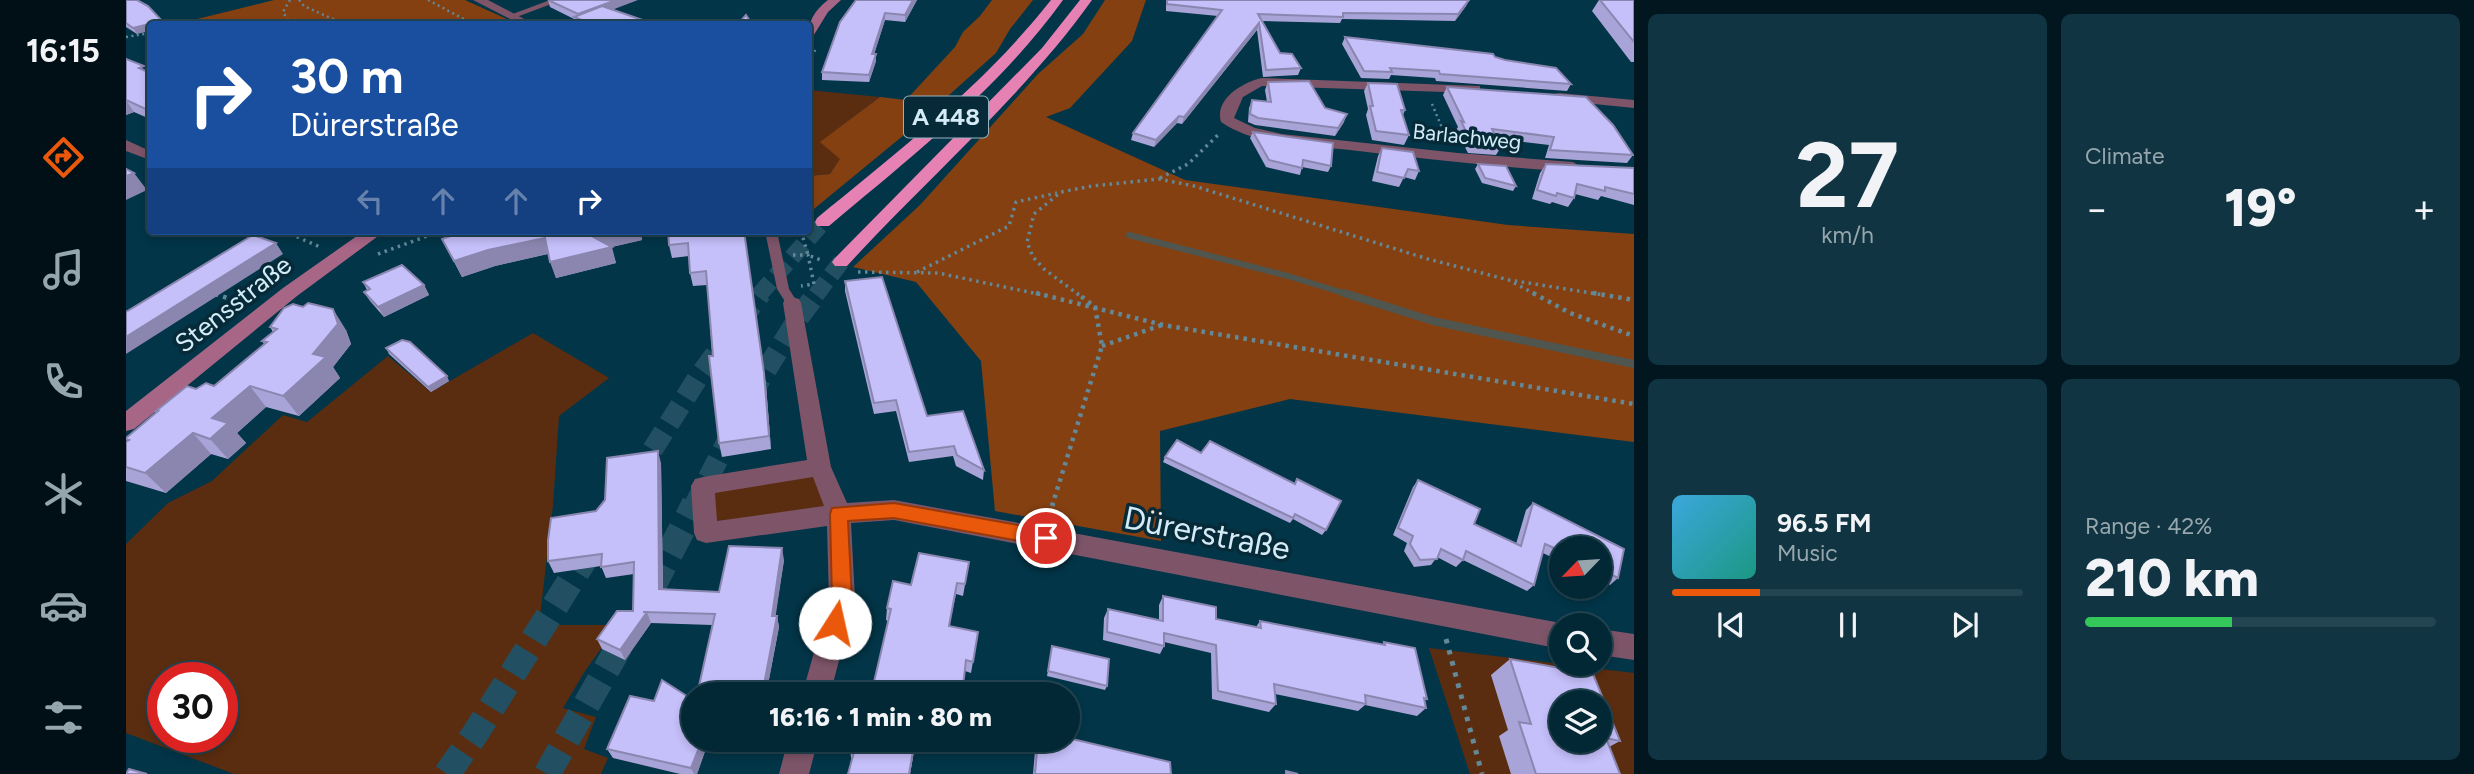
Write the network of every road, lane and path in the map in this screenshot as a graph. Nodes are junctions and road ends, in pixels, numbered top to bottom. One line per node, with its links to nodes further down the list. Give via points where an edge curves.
1 (290, 0): 12 (path, via 283,12)
2 (299, 0): 13 (path)
3 (428, 0): 14 (path)
4 (479, 0): 10 (street)
5 (512, 0): 10 (street)
6 (558, 0): 11 (lane)
7 (835, 0): 16 (street)
8 (1057, 0): 30 (highway, A 448, via 1031,34 972,94)
9 (1086, 0): 37 (highway, A 448, via 1047,51)
10 (492, 7): 11 (street)
11 (511, 16): 15 (street)
12 (288, 21)
13 (337, 21)
14 (467, 21)
15 (522, 21)
16 (812, 28)
17 (147, 34): 18 (path)
18 (126, 37)
19 (1424, 87): 20 (street, Barlachweg); 26 (path, via 1450,144); 26 (street, Barlachweg, via 1262,82 1243,88 1226,119 1252,132)
20 (1491, 90)
21 (1546, 96): 22 (street)
22 (1634, 104)
23 (1226, 130): 28 (path, via 1188,164)
24 (126, 145): 25 (street)
25 (147, 155)
26 (1451, 158): 27 (street, Barlachweg)
27 (1586, 168)
28 (1159, 179): 29 (path); 40 (path)
29 (1060, 192): 39 (path, via 1016,202 1009,226); 45 (path, via 1034,214 1027,242 1032,257 1044,269)
30 (823, 222)
31 (293, 235): 35 (path)
32 (369, 235): 50 (street, Stensstraße)
33 (430, 235): 36 (path)
34 (772, 235): 44 (lane, via 783,289)
35 (321, 247)
36 (372, 257)
37 (841, 262)
38 (868, 273): 39 (path)
39 (913, 274): 45 (path, via 961,277)
40 (1509, 281): 42 (path); 47 (path, via 1570,313)
41 (209, 292): 43 (path)
42 (1634, 300)
43 (242, 302)
44 (792, 303): 51 (street)
45 (1095, 307): 46 (path); 48 (path)
46 (1163, 325): 48 (path); 49 (path)
47 (1634, 336)
48 (1102, 346): 53 (path, via 1050,510)
49 (1634, 404)
50 (126, 423)
51 (820, 467): 52 (street); 52 (street, Dürerstraße, via 704,486 706,533)
52 (839, 514): 53 (street, Dürerstraße, via 894,510); 58 (street, via 842,599)
53 (1046, 538): 54 (street, Dürerstraße)
54 (1439, 614): 55 (street, Dürerstraße); 61 (path)
55 (1549, 634)
56 (1612, 644): 57 (street)
57 (1634, 647)
58 (820, 682)
59 (800, 752): 60 (street)
60 (794, 774)
61 (1482, 774)

